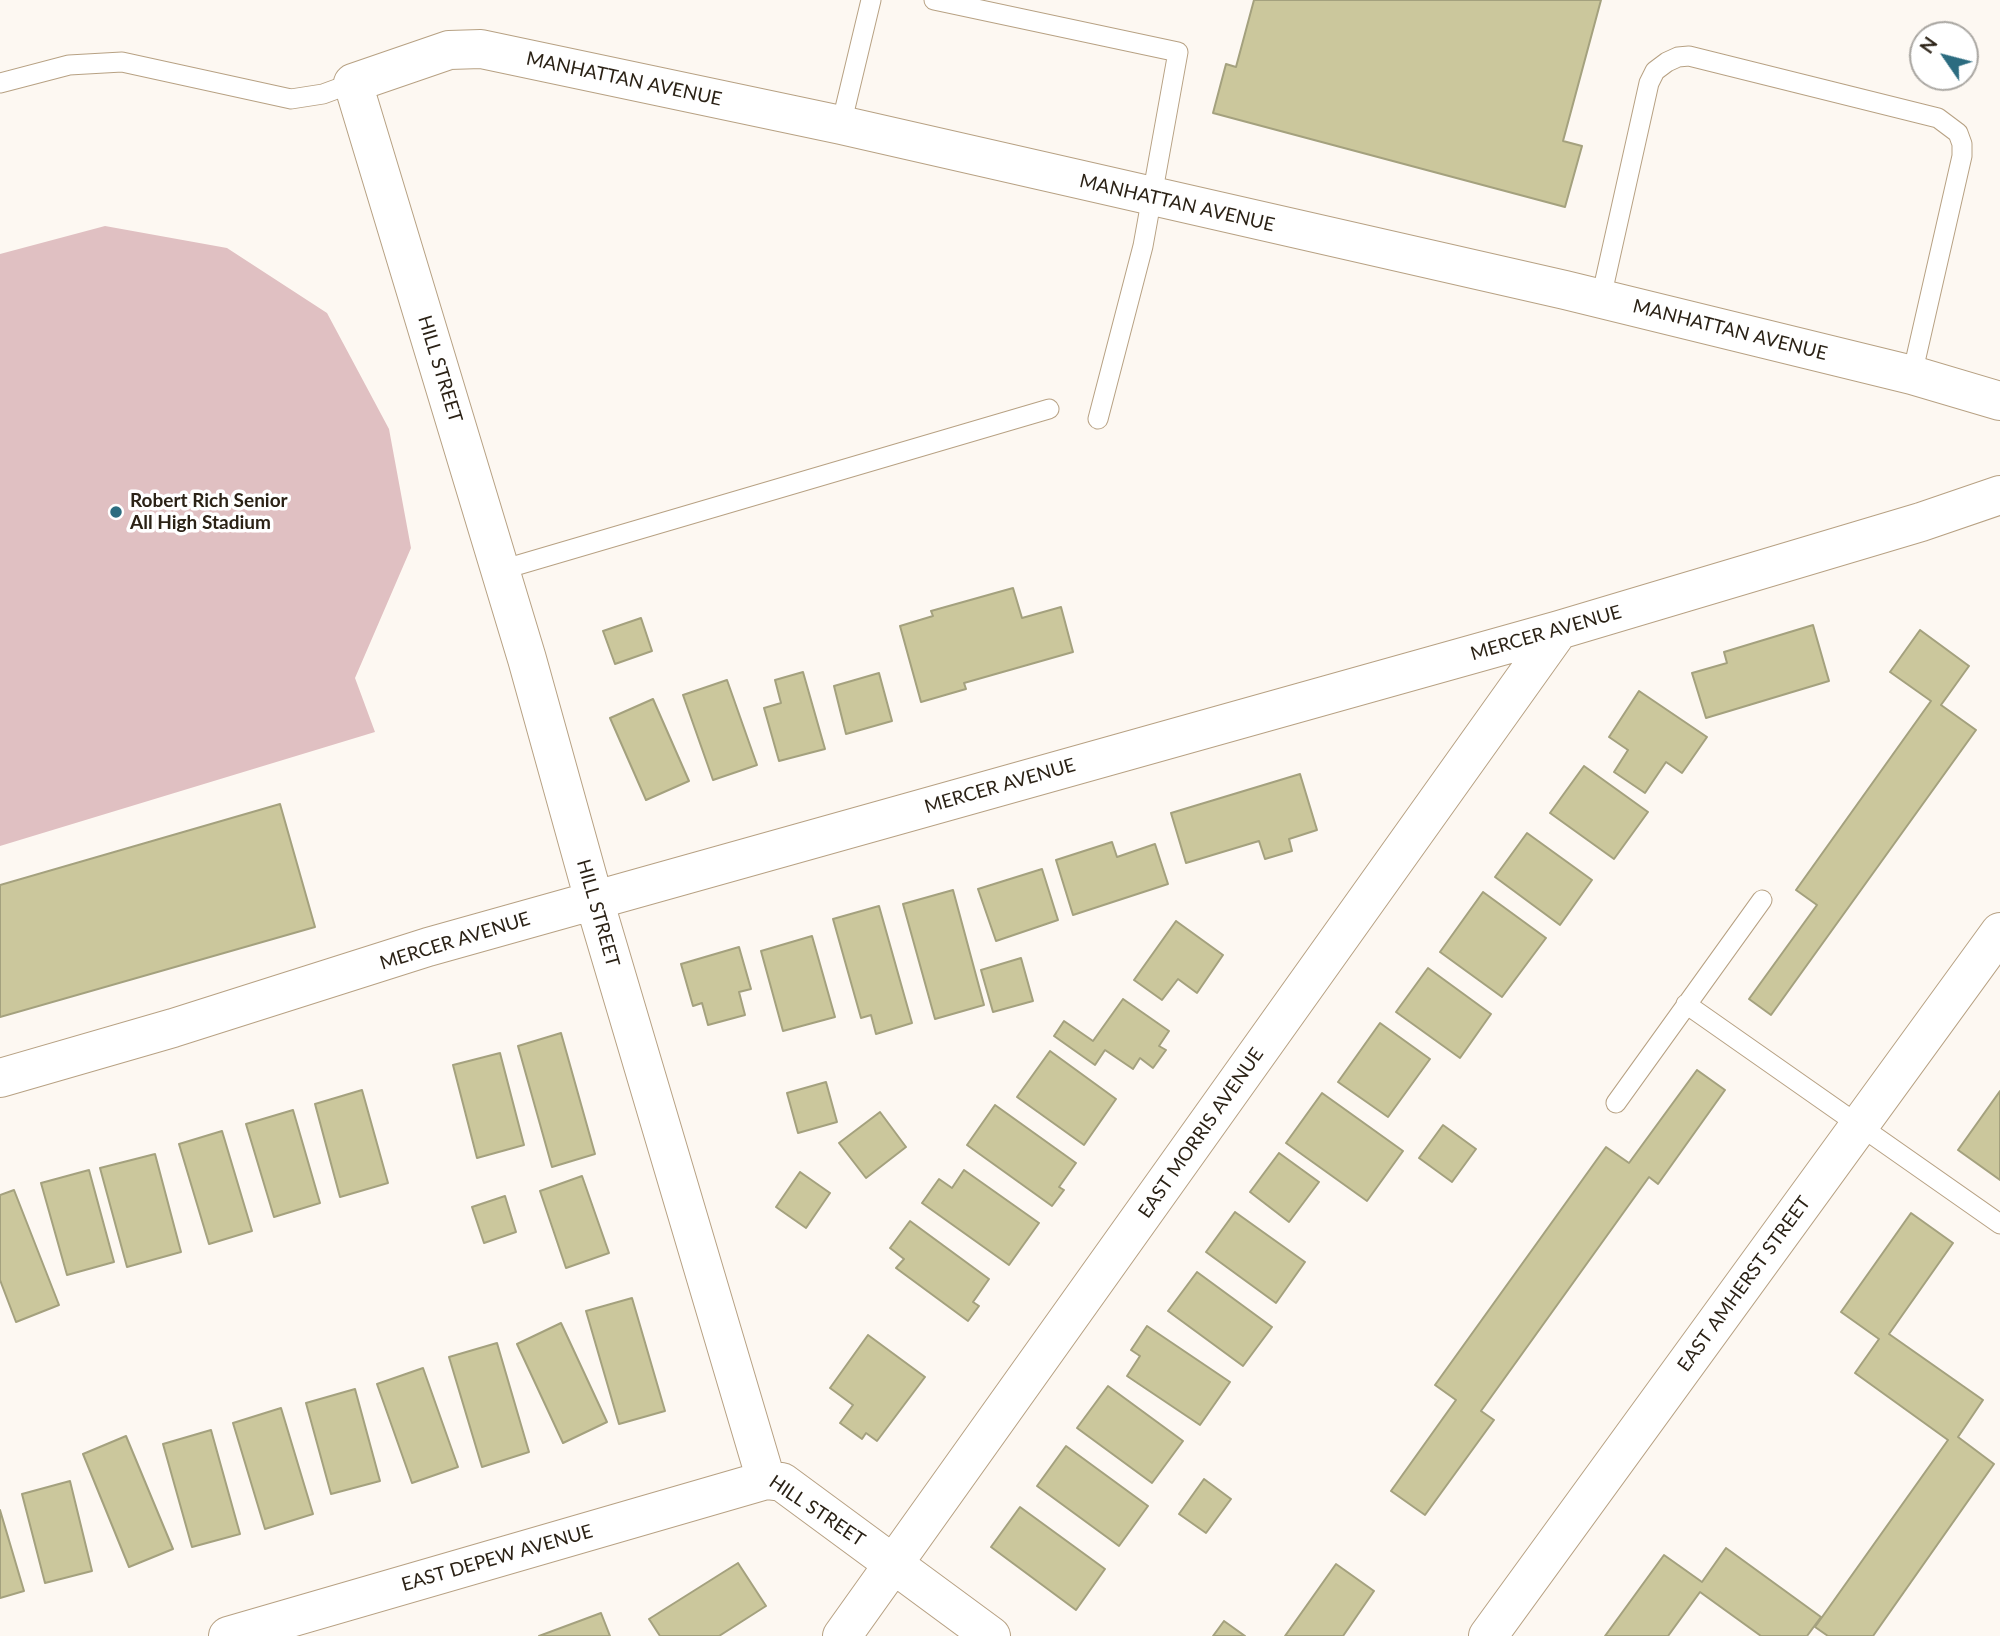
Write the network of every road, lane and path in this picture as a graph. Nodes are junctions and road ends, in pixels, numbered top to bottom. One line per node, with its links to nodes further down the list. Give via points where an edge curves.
1 (871, 0): 5 (lane)
2 (934, 0): 6 (lane, via 1178,52)
3 (0, 83): 4 (lane, via 69,65 122,62 291,99)
4 (353, 83): 5 (street, MANHATTAN AVENUE, via 449,50 481,49); 13 (street, HILL STREET)
5 (841, 125): 6 (street, MANHATTAN AVENUE)
6 (1151, 197): 7 (street, MANHATTAN AVENUE); 11 (lane, via 1143,246)
7 (1601, 298): 8 (street, MANHATTAN AVENUE); 8 (lane, via 1649,83 1667,62 1689,56 1938,118 1958,133 1962,156)
8 (1912, 374): 9 (street, MANHATTAN AVENUE)
9 (2000, 401)
10 (1049, 409): 13 (lane)
11 (1098, 419)
12 (2000, 495): 14 (street, MERCER AVENUE)
13 (501, 570): 15 (street, HILL STREET)
14 (1559, 630): 15 (street, MERCER AVENUE); 24 (street, EAST MORRIS AVENUE)
15 (594, 900): 19 (street, MERCER AVENUE); 23 (street, HILL STREET)
16 (1762, 900): 18 (lane)
17 (2000, 932): 21 (street, EAST AMHERST STREET)
18 (1686, 1004): 20 (lane); 21 (lane)
19 (0, 1078)
20 (1616, 1103)
21 (1860, 1125): 22 (lane); 28 (street, EAST AMHERST STREET)
22 (2000, 1224)
23 (766, 1480): 24 (street, HILL STREET, via 782,1482); 25 (street, EAST DEPEW AVENUE)
24 (894, 1565): 26 (street, EAST MORRIS AVENUE); 27 (street, HILL STREET)
25 (228, 1636)
26 (842, 1636)
27 (991, 1636)
28 (1488, 1636)

